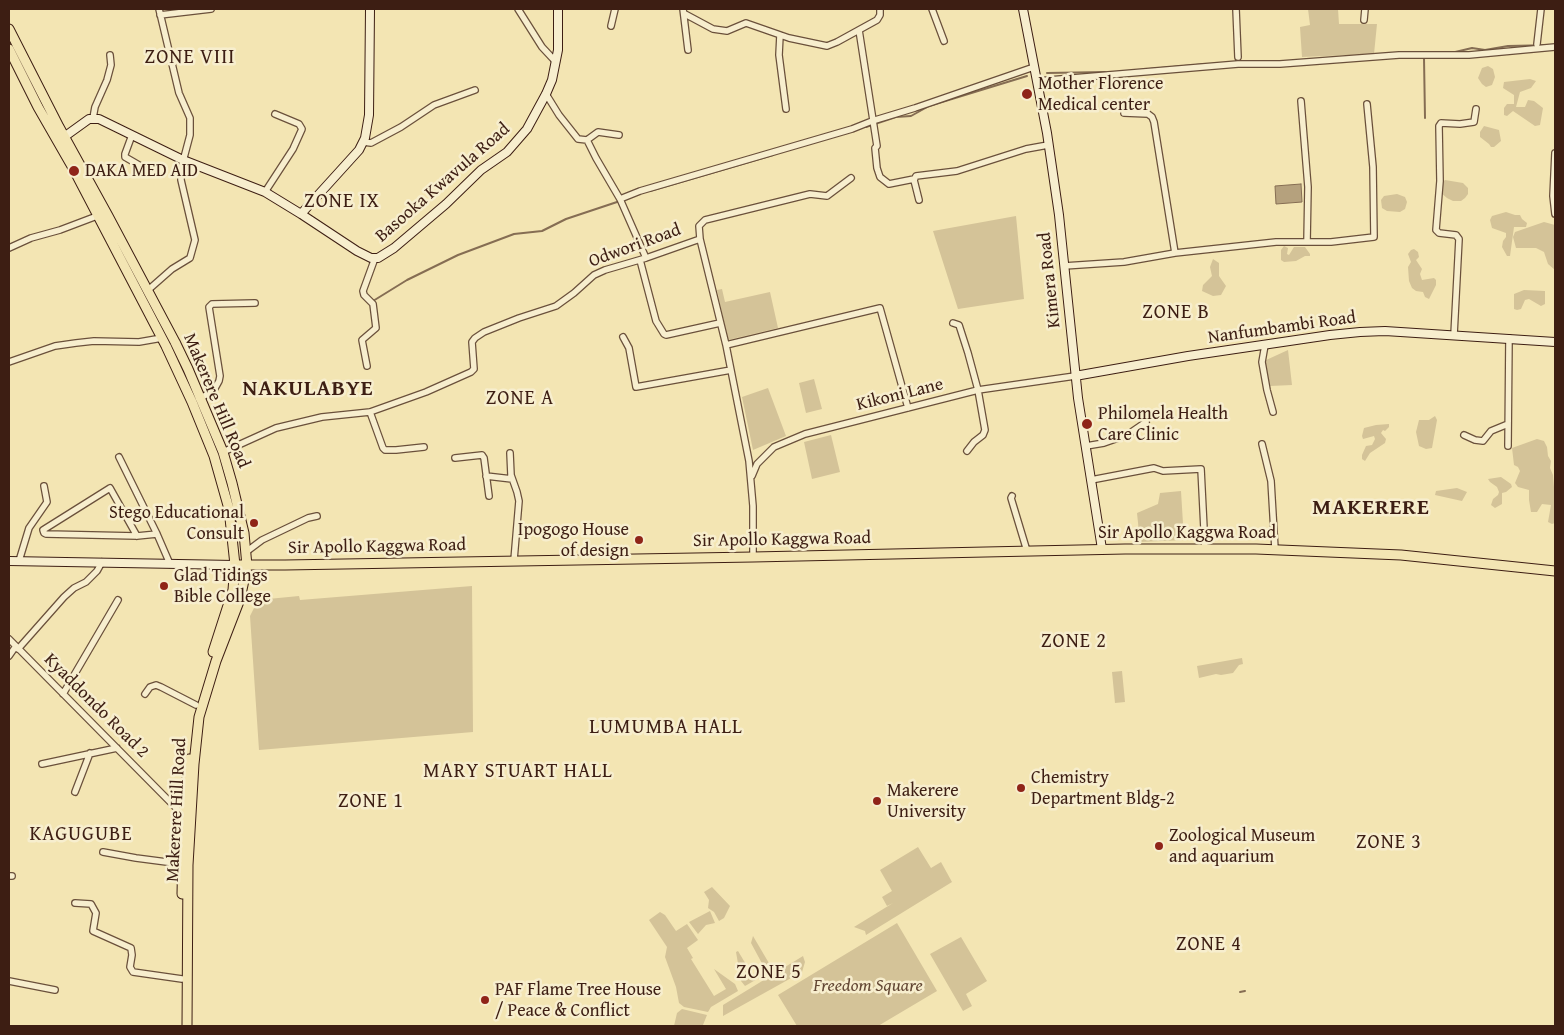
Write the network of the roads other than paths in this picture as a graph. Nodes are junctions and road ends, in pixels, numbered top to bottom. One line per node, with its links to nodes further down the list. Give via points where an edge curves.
1 (211, 9): 12 (street)
2 (370, 9): 43 (street, via 369,115)
3 (518, 9): 26 (street, via 542,47)
4 (558, 9): 26 (street, Basooka Kwavula Road)
5 (615, 9): 15 (street)
6 (880, 9): 17 (street, via 877,20)
7 (932, 9): 19 (street)
8 (1023, 9): 27 (street, Kimera Road)
9 (1236, 9): 25 (street)
10 (1365, 9): 14 (street)
11 (1541, 9): 20 (street)
12 (160, 12): 46 (street, via 179,93 190,118)
13 (684, 12): 18 (street, via 719,30 726,31 746,23); 23 (street)
14 (1364, 20)
15 (611, 26)
16 (9, 29): 41 (main road, Makerere Hill Road)
17 (859, 30): 18 (street, via 827,46); 38 (street)
18 (780, 35): 34 (street, via 779,55)
19 (944, 42)
20 (1537, 44)
21 (1555, 47): 28 (street, via 1469,55 1399,55 1238,64)
22 (9, 49): 55 (main road, Makerere Hill Road)
23 (688, 50)
24 (110, 55): 37 (street, via 107,80)
25 (1238, 57)
26 (556, 62): 30 (street, Basooka Kwavula Road)
27 (1034, 67): 28 (street, Kimera Road); 38 (street)
28 (1037, 81): 44 (street, Kimera Road)
29 (475, 90): 43 (street, via 434,105 401,127 370,142)
30 (546, 94): 42 (street, via 578,139); 60 (street, Basooka Kwavula Road, via 526,129 507,152 481,170 394,248 381,257)
31 (1301, 101): 57 (street, via 1308,187)
32 (1367, 104): 57 (street, via 1373,168 1374,237)
33 (1476, 108): 67 (street, via 1474,122 1441,123 1439,126 1440,181 1436,230 1456,234 1459,240)
34 (786, 109)
35 (275, 114): 50 (street, via 302,129 293,149)
36 (1124, 114): 59 (street, via 1148,114 1154,122)
37 (93, 118): 39 (street); 41 (street)
38 (872, 120): 49 (street, via 880,177 889,184); 51 (street, via 852,129)
39 (132, 135): 46 (street); 47 (street, via 125,157)
40 (619, 135): 42 (street, via 598,132)
41 (64, 137): 63 (main road, Makerere Hill Road)
42 (587, 140): 51 (street)
43 (363, 142): 53 (street)
44 (1048, 144): 49 (street, via 965,169); 62 (street, Kimera Road)
45 (1555, 153): 54 (street)
46 (184, 160): 50 (street); 63 (street, via 181,180 194,234 192,255)
47 (144, 168)
48 (851, 178): 56 (street, via 826,196 810,194 702,221 698,229)
49 (914, 179): 52 (street)
50 (264, 192): 53 (street)
51 (620, 199): 61 (street)
52 (919, 200)
53 (302, 214): 60 (street)
54 (1555, 214)
55 (97, 216): 58 (street); 68 (main road, Makerere Hill Road)
56 (700, 238): 61 (street, Odwori Road); 65 (street)
57 (1307, 242): 59 (street, via 1276,242)
58 (9, 248)
59 (1175, 254): 62 (street)
60 (373, 258): 75 (street, via 363,290 373,304 376,328 362,340)
61 (643, 259): 65 (street, via 656,320 664,334); 81 (street, Odwori Road, via 594,275 556,306 484,332 475,338 471,347 474,368 471,372)
62 (1064, 266): 77 (street, Kimera Road)
63 (147, 291): 79 (main road, Makerere Hill Road)
64 (255, 303): 79 (street, via 212,304 209,307 220,376 214,390)
65 (720, 323): 73 (street)
66 (953, 323): 78 (street, via 960,327)
67 (1454, 335): 70 (street, Nanfumbambi Road); 72 (street, Nanfumbambi Road, via 1385,331)
68 (162, 338): 74 (street, via 56,346); 116 (main road, Makerere Hill Road, via 218,467 229,509)
69 (624, 338): 76 (street, via 636,387)
70 (1509, 338): 71 (street, Nanfumbambi Road); 84 (street)
71 (1555, 342)
72 (1265, 344): 77 (street, Nanfumbambi Road); 82 (street, via 1262,362)
73 (726, 346): 76 (street); 80 (street, via 880,308)
74 (9, 362)
75 (367, 366)
76 (731, 370): 96 (street)
77 (1075, 376): 78 (street, Kikoni Lane); 87 (street, Kimera Road)
78 (978, 390): 80 (street, Kikoni Lane); 90 (street, via 984,433)
79 (201, 398): 91 (main road, Makerere Hill Road)
80 (908, 408): 96 (street, Kikoni Lane, via 781,443 759,461)
81 (370, 412): 89 (street, via 385,450); 91 (street, Odwori Road, via 322,417 276,428)
82 (1273, 412)
83 (1146, 422): 87 (street, via 1127,435)
84 (1508, 424): 85 (street, via 1491,431 1483,440); 88 (street)
85 (1464, 435)
86 (1262, 444): 107 (street, via 1271,481)
87 (1086, 446): 98 (street, Kimera Road)
88 (1508, 446)
89 (424, 447)
90 (966, 451)
91 (223, 452): 109 (main road, Makerere Hill Road, via 240,514)
92 (510, 453): 97 (street)
93 (119, 457): 103 (street)
94 (455, 458): 95 (street, via 482,456)
95 (486, 476): 97 (street); 100 (street)
96 (751, 478): 110 (street)
97 (512, 479): 111 (street, via 518,501)
98 (1091, 480): 105 (street, Kimera Road); 106 (street, via 1154,468 1163,471 1201,469)
99 (44, 486): 113 (street, via 47,502 30,528)
100 (489, 496)
101 (1012, 496): 108 (street)
102 (317, 516): 109 (street, via 262,540)
103 (157, 534): 104 (street); 115 (street)
104 (137, 536): 104 (street, via 110,488 43,531 46,534)
105 (1102, 549): 106 (main road, Sir Apollo Kaggwa Road); 108 (main road, Sir Apollo Kaggwa Road)
106 (1205, 549): 107 (main road, Sir Apollo Kaggwa Road)
107 (1275, 549): 118 (main road, Sir Apollo Kaggwa Road, via 1401,555)
108 (1027, 551): 110 (main road, Sir Apollo Kaggwa Road)
109 (246, 552): 117 (main road, Makerere Hill Road)
110 (753, 557): 111 (main road, Sir Apollo Kaggwa Road)
111 (514, 560): 117 (main road, Sir Apollo Kaggwa Road)
112 (9, 561): 113 (street, Sir Apollo Kaggwa Road)
113 (19, 561): 114 (street, Sir Apollo Kaggwa Road)
114 (102, 562): 115 (street, Sir Apollo Kaggwa Road); 121 (street, via 97,571 64,596)
115 (170, 564): 116 (street, Sir Apollo Kaggwa Road)
116 (235, 565): 117 (main road, Sir Apollo Kaggwa Road); 125 (main road, Makerere Hill Road, via 233,590)
117 (247, 566): 138 (main road, Makerere Hill Road, via 240,598 199,717 188,865)
118 (1555, 571)
119 (118, 600): 123 (street)
120 (9, 639): 121 (street, Kyaddondo Road 2)
121 (17, 647): 122 (street); 123 (street, Kyaddondo Road 2)
122 (9, 656)
123 (63, 694): 126 (street, Kyaddondo Road 2)
124 (145, 694): 125 (street, via 156,685)
125 (196, 705): 130 (main road, Makerere Hill Road)
126 (117, 748): 127 (street); 130 (street, Kyaddondo Road 2)
127 (90, 753): 128 (street); 129 (street)
128 (42, 764)
129 (75, 792)
130 (183, 816): 132 (main road, Makerere Hill Road)
131 (103, 852): 132 (street)
132 (182, 864): 134 (main road, Makerere Hill Road)
133 (74, 903): 134 (street, via 91,904 96,912 93,931 131,948 130,967 133,972)
134 (182, 979): 137 (main road, Makerere Hill Road)
135 (9, 981): 136 (street)
136 (55, 990)
137 (181, 1026)
138 (187, 1026)

